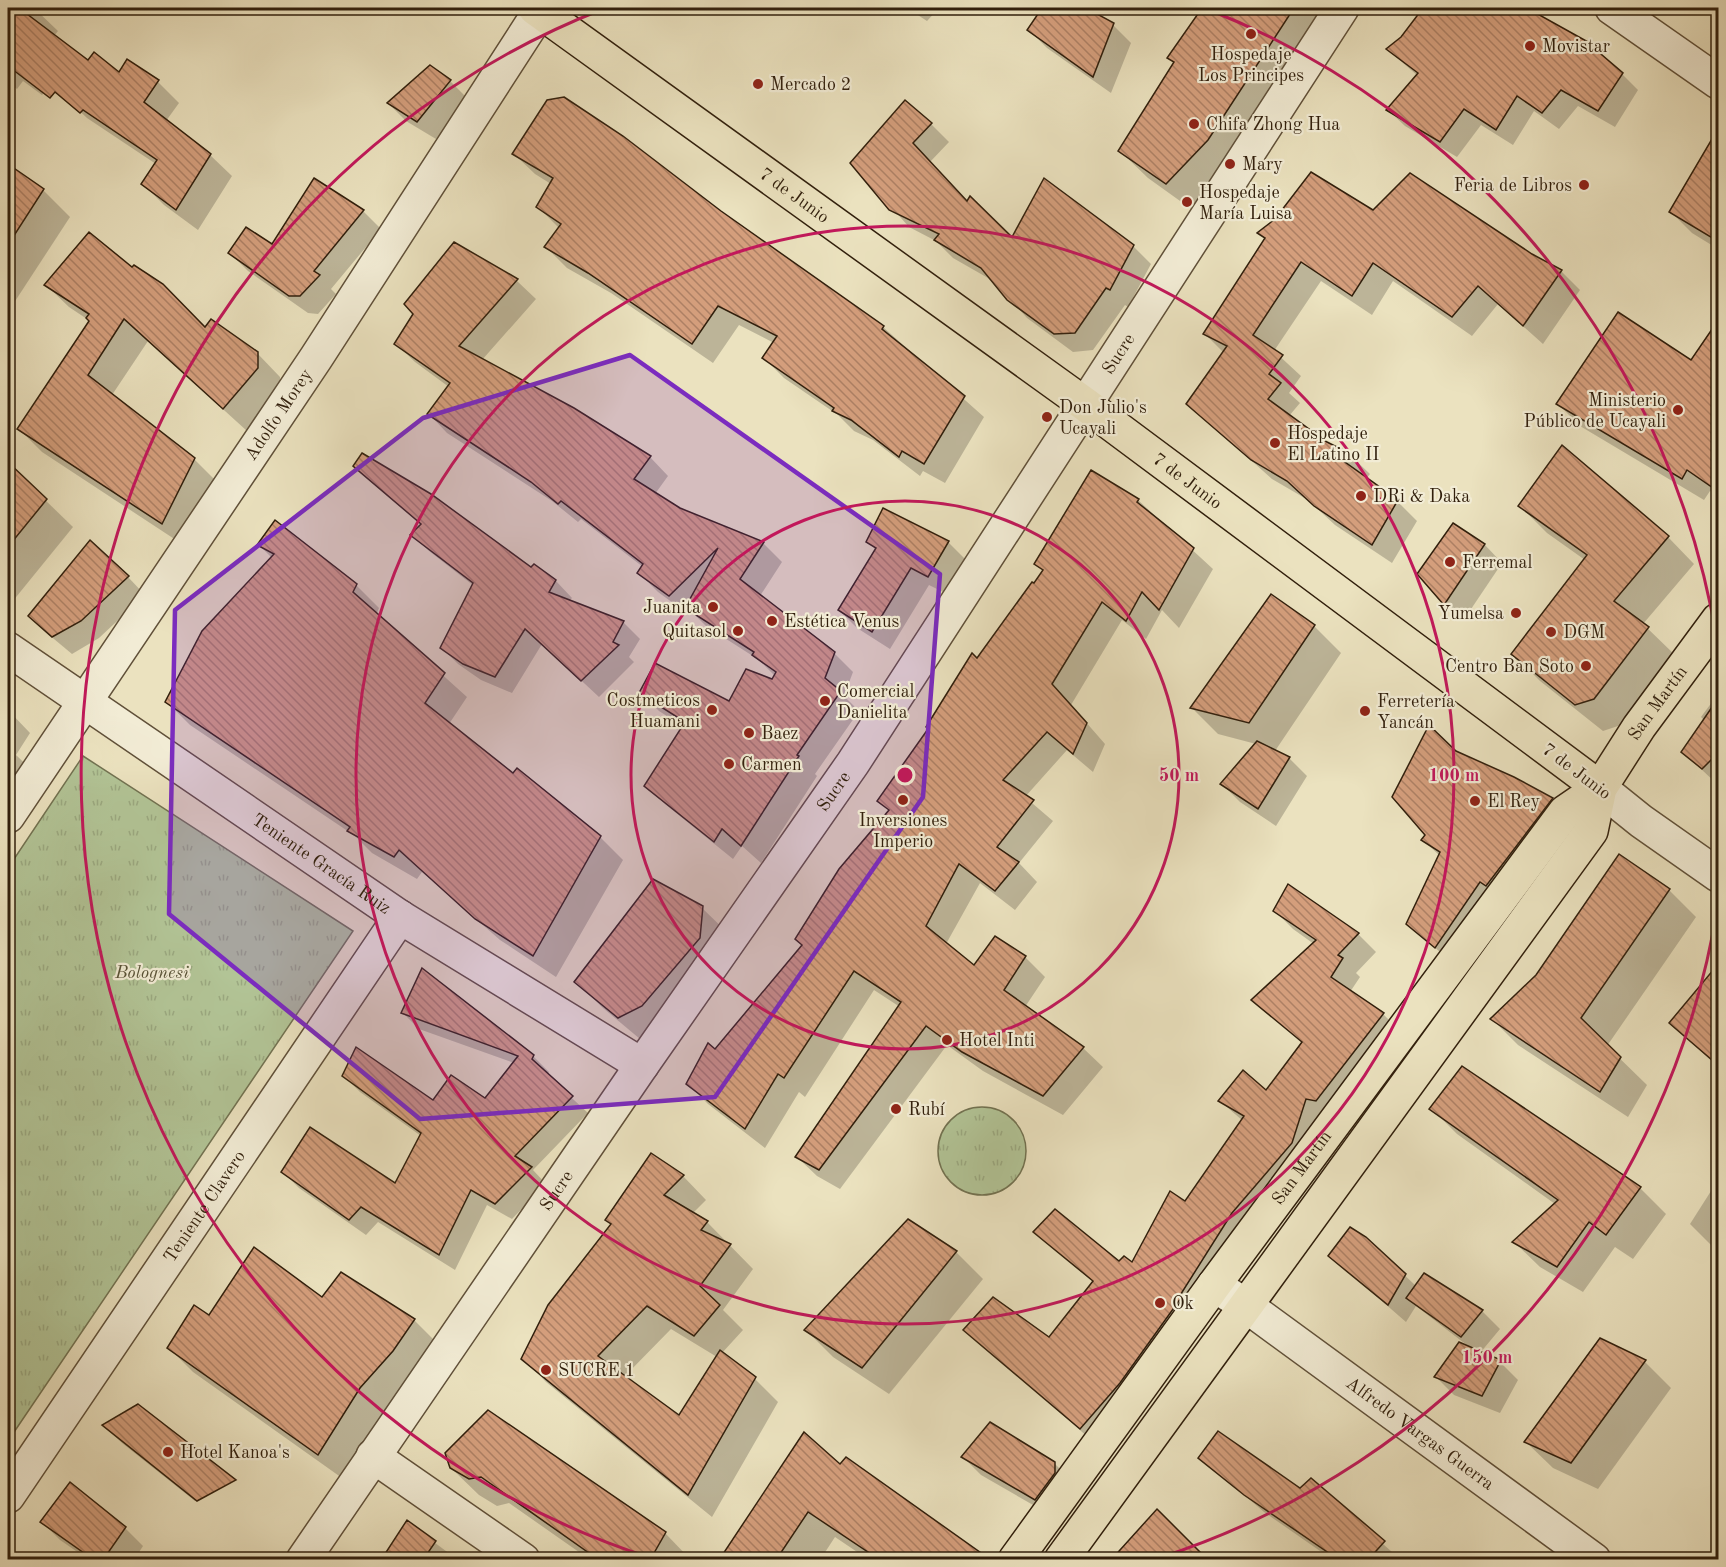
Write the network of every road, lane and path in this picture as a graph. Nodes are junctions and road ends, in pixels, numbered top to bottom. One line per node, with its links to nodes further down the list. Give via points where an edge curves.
1 (1342, 8): 5 (street, Sucre)
2 (1612, 8): 4 (street)
3 (539, 9): 5 (main road, 7 de Junio); 8 (street, Adolfo Morey, via 309,368)
4 (1719, 82)
5 (1086, 405): 9 (main road, 7 de Junio); 13 (street, Sucre, via 853,763)
6 (1719, 620): 9 (main road, San Martín, via 1639,727)
7 (8, 649): 8 (street, Teniente Gracía Ruiz)
8 (86, 703): 10 (street, Adolfo Morey); 12 (street, Teniente Gracía Ruiz)
9 (1600, 788): 11 (street, 7 de Junio, via 1641,822); 14 (main road, San Martín, via 1565,812); 15 (main road, San Martín, via 1591,831)
10 (8, 816)
11 (1719, 875)
12 (400, 917): 13 (street, Teniente Gracía Ruiz); 17 (street, Teniente Clavero)
13 (642, 1065): 16 (street, Sucre)
14 (1214, 1285): 15 (street, Alfredo Vargas Guerra); 20 (main road, San Martín)
15 (1245, 1305): 21 (main road, San Martín); 22 (street, Alfredo Vargas Guerra)
16 (373, 1456): 18 (street, Sucre); 19 (street)
17 (8, 1496)
18 (303, 1560)
19 (523, 1560)
20 (1015, 1560)
21 (1060, 1560)
22 (1594, 1560)

